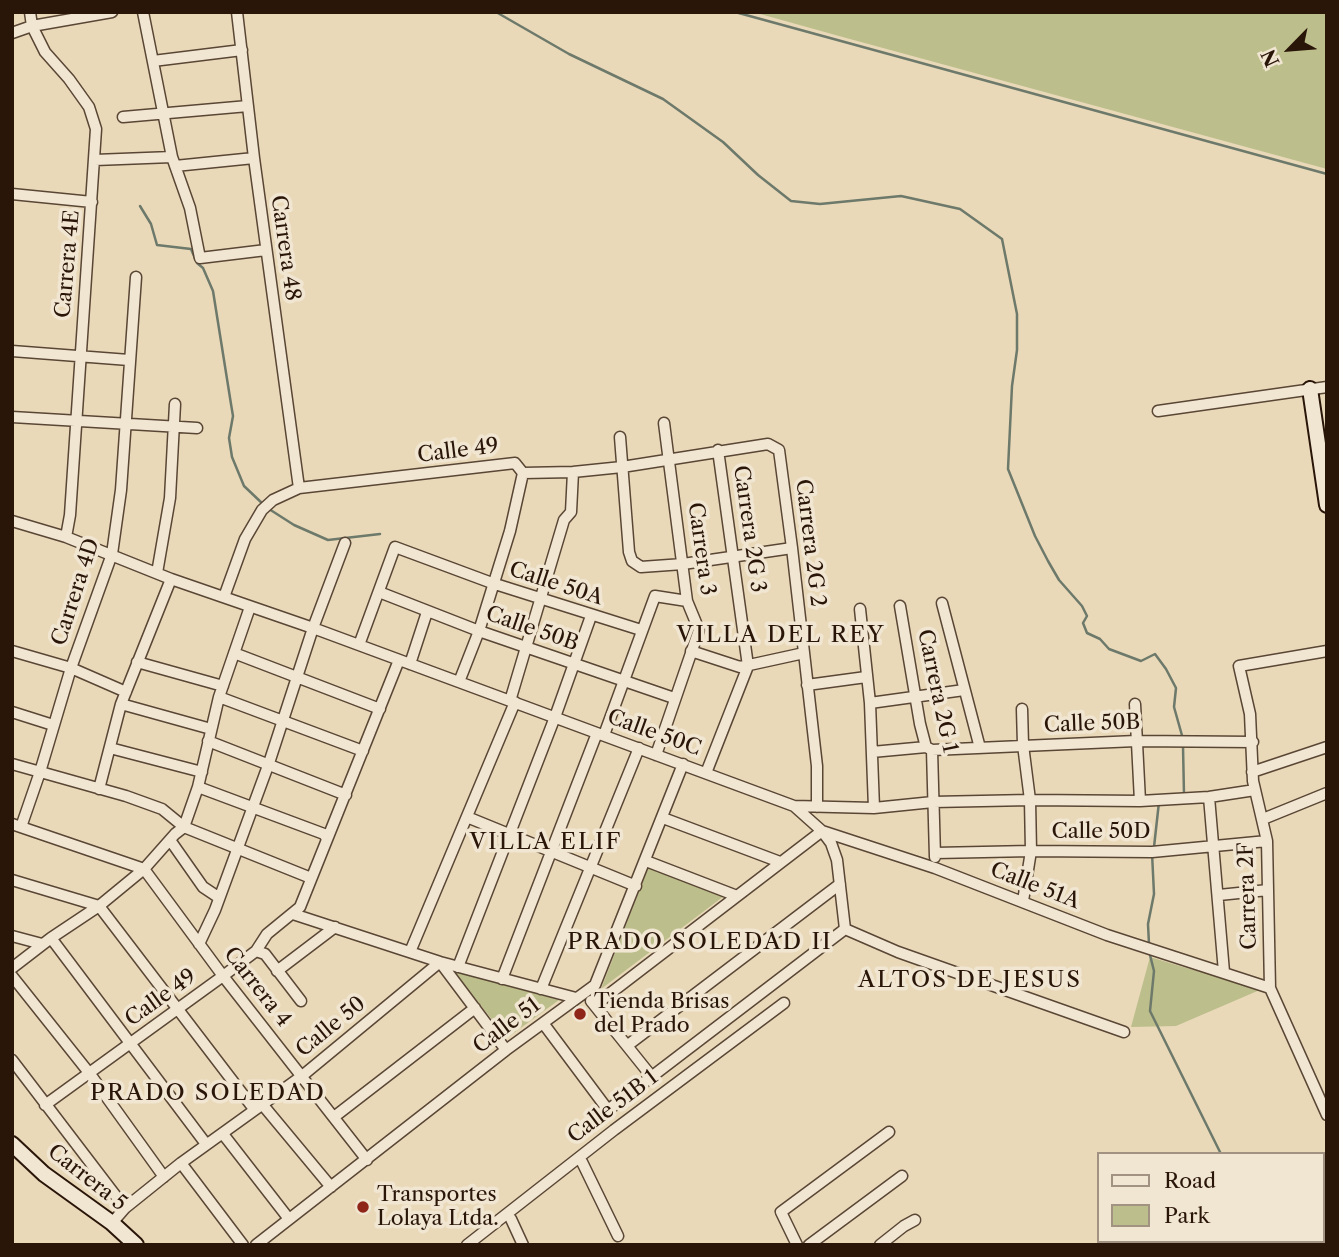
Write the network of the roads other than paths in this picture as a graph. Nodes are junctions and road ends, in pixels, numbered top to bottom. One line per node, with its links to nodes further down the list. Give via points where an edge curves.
1 (30, 12): 5 (street, Carrera 4E)
2 (112, 12): 5 (street)
3 (143, 12): 8 (street)
4 (237, 12): 7 (street, Carrera 48)
5 (32, 26): 6 (street); 13 (street, Carrera 4E, via 51,61 89,107 96,129)
6 (12, 33)
7 (242, 50): 8 (street); 9 (street, Carrera 48)
8 (153, 61): 10 (street)
9 (248, 106): 10 (street); 12 (street, Carrera 48)
10 (164, 114): 11 (street); 14 (street)
11 (123, 117)
12 (254, 158): 14 (street); 17 (street, Carrera 48)
13 (95, 160): 14 (street); 16 (street, Carrera 4E)
14 (174, 161): 17 (street, via 200,258)
15 (12, 194): 16 (street)
16 (92, 202): 20 (street, Carrera 4E)
17 (266, 250): 39 (street, Carrera 48)
18 (136, 277): 21 (street, Carrera 4D)
19 (12, 351): 20 (street)
20 (80, 355): 21 (street); 27 (street, Carrera 4E)
21 (130, 360): 28 (street, Carrera 4D)
22 (1327, 387): 23 (street)
23 (1310, 389): 25 (street); 40 (main road)
24 (175, 404): 30 (street)
25 (1158, 411)
26 (12, 417): 27 (street)
27 (75, 421): 28 (street); 42 (street, Carrera 4E)
28 (125, 424): 30 (street); 45 (street, Carrera 4D)
29 (664, 424): 35 (street, Carrera 3)
30 (175, 426): 31 (street); 48 (street)
31 (197, 428)
32 (620, 437): 36 (street)
33 (719, 450): 34 (street, Calle 49, via 768,443); 35 (street, Calle 49); 46 (street, Carrera 2G 3)
34 (779, 450): 44 (street, Carrera 2G 2)
35 (669, 459): 36 (street, Calle 49); 47 (street, Carrera 3)
36 (622, 467): 37 (street, Calle 49); 47 (street, via 632,561 640,567)
37 (573, 472): 38 (street, Calle 49); 53 (street, via 571,512 564,520)
38 (523, 473): 39 (street, Calle 49, via 515,463); 50 (street)
39 (299, 488): 52 (street, Calle 49, via 265,506 245,539)
40 (1327, 505)
41 (12, 521): 42 (street, Calle 50C)
42 (66, 537): 45 (street, Calle 50C)
43 (345, 543): 61 (street)
44 (792, 548): 46 (street); 70 (street, Carrera 2G 2)
45 (112, 554): 48 (street, Calle 50C); 76 (street, Carrera 4D)
46 (733, 557): 47 (street); 75 (street, Carrera 2G 3)
47 (683, 564): 54 (street, Carrera 3)
48 (158, 573): 49 (street, Calle 50C)
49 (171, 579): 52 (street, Calle 50C); 72 (street)
50 (492, 583): 51 (street, Calle 50A, via 395,547); 53 (street, Calle 50A); 63 (street)
51 (379, 592): 59 (street, Calle 50B); 64 (street)
52 (224, 597): 57 (street, Calle 50C)
53 (541, 597): 60 (street, Calle 50A); 65 (street)
54 (687, 601): 62 (street, via 655,596); 66 (street, Carrera 3, via 698,630)
55 (942, 603): 83 (street)
56 (900, 606): 87 (street, Carrera 2G 1)
57 (250, 607): 61 (street, Calle 50C); 69 (street)
58 (860, 609): 78 (street)
59 (427, 612): 63 (street, Calle 50B); 73 (street)
60 (591, 616): 62 (street, Calle 50A); 74 (street)
61 (313, 628): 64 (street, Calle 50C); 77 (street)
62 (641, 630): 79 (street)
63 (479, 631): 65 (street, Calle 50B); 80 (street)
64 (359, 645): 71 (street, Calle 50C)
65 (526, 647): 74 (street, Calle 50B); 88 (street)
66 (691, 650): 75 (street); 86 (street, Carrera 3)
67 (12, 651): 76 (street)
68 (1327, 651): 102 (street, Carrera 2F, via 1239,666)
69 (234, 653): 77 (street); 82 (street)
70 (804, 653): 75 (street); 81 (street, Carrera 2G 2)
71 (399, 660): 73 (street, Calle 50C); 92 (street)
72 (137, 662): 82 (street); 84 (street)
73 (410, 664): 80 (street, Calle 50C)
74 (575, 664): 79 (street, Calle 50B); 95 (street)
75 (748, 666): 118 (street, Carrera 2G 3)
76 (71, 668): 84 (street); 97 (street, Carrera 4D)
77 (297, 677): 92 (street); 96 (street)
78 (866, 677): 81 (street); 89 (street)
79 (623, 679): 86 (street, Calle 50B); 99 (street)
80 (459, 682): 88 (street, Calle 50C)
81 (807, 685): 130 (street, Carrera 2G 2)
82 (223, 686): 85 (street)
83 (964, 690): 87 (street); 104 (street)
84 (125, 692): 90 (street)
85 (219, 697): 96 (street); 98 (street)
86 (674, 698): 111 (street, Carrera 3)
87 (917, 698): 89 (street); 108 (street, Carrera 2G 1)
88 (512, 702): 95 (street, Calle 50C); 132 (street)
89 (870, 703): 110 (street)
90 (121, 704): 98 (street); 106 (street)
91 (1135, 704): 101 (street)
92 (380, 709): 109 (street)
93 (1021, 709): 103 (street)
94 (12, 712): 97 (street)
95 (555, 717): 99 (street, Calle 50C); 138 (street)
96 (283, 721): 109 (street); 112 (street)
97 (53, 725): 115 (street, Carrera 4D)
98 (211, 729): 100 (street)
99 (601, 734): 107 (street, Calle 50C); 144 (street)
100 (208, 741): 112 (street); 116 (street)
101 (1136, 741): 102 (street, Calle 50B); 103 (street, Calle 50B); 126 (street)
102 (1253, 742): 117 (street, Carrera 2F)
103 (1023, 745): 104 (street, Calle 50B); 125 (street)
104 (980, 747): 108 (street, Calle 50B)
105 (1327, 747): 117 (street)
106 (110, 748): 116 (street); 120 (street)
107 (639, 748): 111 (street, Calle 50C); 149 (street)
108 (929, 749): 110 (street, Calle 50B); 127 (street, Carrera 2G 1)
109 (363, 751): 123 (street)
110 (872, 752): 131 (street)
111 (656, 755): 114 (street, Calle 50C)
112 (269, 763): 123 (street); 129 (street)
113 (12, 764): 115 (street)
114 (683, 765): 118 (street, Calle 50C); 133 (street, Calle 51)
115 (40, 772): 120 (street); 135 (street, Carrera 4D)
116 (202, 772): 119 (street)
117 (1252, 772): 121 (street, Carrera 2F)
118 (706, 773): 128 (street, Calle 50C)
119 (198, 787): 129 (street); 136 (street)
120 (99, 789): 136 (street, via 162,809)
121 (1255, 790): 124 (street, Calle 50C); 134 (street, Carrera 2F)
122 (1327, 793): 134 (street)
123 (346, 795): 139 (street)
124 (1209, 797): 126 (street, Calle 50C); 142 (street)
125 (1030, 800): 126 (street, Calle 50C); 127 (street, Calle 50C); 145 (street)
126 (1140, 801)
127 (933, 803): 131 (street, Calle 50C); 146 (street, Carrera 2G 1)
128 (794, 806): 130 (street, Calle 50C); 137 (street, Calle 51A)
129 (252, 807): 139 (street); 143 (street)
130 (817, 807): 131 (street, Calle 50C)
131 (874, 808)
132 (467, 817): 138 (street); 169 (street)
133 (663, 818): 147 (street, Calle 51); 148 (street)
134 (1263, 819): 141 (street, Carrera 2F)
135 (17, 826): 151 (street)
136 (184, 827): 140 (street); 143 (street)
137 (822, 831): 148 (street); 150 (street, Calle 51A); 154 (street, via 837,860)
138 (509, 833): 144 (street); 171 (street)
139 (327, 839): 152 (street)
140 (170, 840): 151 (street); 159 (street, via 203,887)
141 (1267, 841): 142 (street, Calle 50D); 156 (street, Carrera 2F)
142 (1214, 846): 145 (street, Calle 50D, via 1152,852); 157 (street)
143 (237, 849): 152 (street); 159 (street)
144 (552, 851): 149 (street); 177 (street)
145 (1031, 851): 146 (street, Calle 50D); 160 (street)
146 (935, 853): 150 (street, Carrera 2G 1)
147 (646, 861): 155 (street, Calle 51); 158 (street)
148 (780, 862): 158 (street)
149 (591, 867): 155 (street); 179 (street)
150 (936, 868): 160 (street, Calle 51A)
151 (144, 869): 161 (street); 167 (street, Carrera 4)
152 (311, 878): 162 (street)
153 (12, 880): 161 (street)
154 (840, 884): 164 (street); 189 (street)
155 (636, 886): 180 (street, Calle 51, via 595,985)
156 (1268, 890): 157 (street); 178 (street, Carrera 2F)
157 (1219, 895): 174 (street)
158 (737, 896): 183 (street)
159 (218, 897): 167 (street)
160 (1023, 901): 174 (street, Calle 51A, via 1107,935)
161 (99, 906): 166 (street); 185 (street)
162 (293, 914): 163 (street); 168 (street, Calle 49, via 267,934)
163 (335, 927): 169 (street); 173 (street)
164 (845, 929): 187 (street); 194 (street)
165 (12, 936): 166 (street)
166 (46, 941): 172 (street); 188 (street)
167 (199, 944): 176 (street, Carrera 4)
168 (256, 951): 173 (street, via 265,954); 176 (street, Calle 49)
169 (410, 952): 170 (street)
170 (440, 962): 171 (street); 184 (street); 193 (street, Calle 50)
171 (458, 967): 177 (street)
172 (12, 968)
173 (277, 971): 181 (street)
174 (1224, 972): 178 (street, Calle 51A)
175 (12, 976): 192 (street)
176 (223, 976): 185 (street, Calle 49); 193 (street, Carrera 4)
177 (502, 979): 179 (street)
178 (1270, 988): 197 (street, Carrera 2F)
179 (541, 989): 180 (street)
180 (581, 995): 183 (street); 186 (street, Calle 51)
181 (301, 1001)
182 (784, 1003): 218 (street, Calle 51B 1)
183 (595, 1004): 189 (street)
184 (475, 1008): 190 (street); 198 (street)
185 (178, 1009): 188 (street, Calle 49); 196 (street)
186 (543, 1023): 190 (street, Calle 51); 194 (street, via 608,1110)
187 (1124, 1032)
188 (131, 1044): 192 (street, Calle 49); 202 (street)
189 (628, 1045): 194 (street)
190 (506, 1050): 203 (street, Calle 51)
191 (12, 1060): 195 (street, Carrera 5)
192 (90, 1074): 195 (street, Calle 49); 207 (street)
193 (302, 1076): 196 (street, Calle 50); 198 (street, Carrera 4)
194 (652, 1077)
195 (45, 1105): 209 (street, Carrera 5)
196 (258, 1106): 200 (street, Calle 50); 208 (street)
197 (1327, 1115)
198 (334, 1117): 203 (street, Carrera 4)
199 (889, 1132): 220 (street, via 781,1212)
200 (223, 1134): 202 (street, Calle 50); 210 (street)
201 (12, 1144): 213 (main road, Carrera 5, via 44,1174)
202 (206, 1144): 205 (street, Calle 50)
203 (367, 1160): 208 (street, Calle 51)
204 (582, 1162): 214 (street)
205 (181, 1163): 207 (street, Calle 50); 216 (street)
206 (902, 1176): 221 (street)
207 (164, 1177): 209 (street, Calle 50)
208 (331, 1187): 210 (street, Calle 51)
209 (125, 1208): 213 (street, Calle 50)
210 (289, 1219): 217 (street, Calle 51)
211 (512, 1219): 219 (street)
212 (915, 1220): 222 (street)
213 (112, 1223): 215 (main road, Carrera 5)
214 (618, 1236)
215 (136, 1245)
216 (243, 1245)
217 (256, 1245)
218 (467, 1245)
219 (523, 1245)
220 (797, 1245)
221 (809, 1245)
222 (880, 1245)

